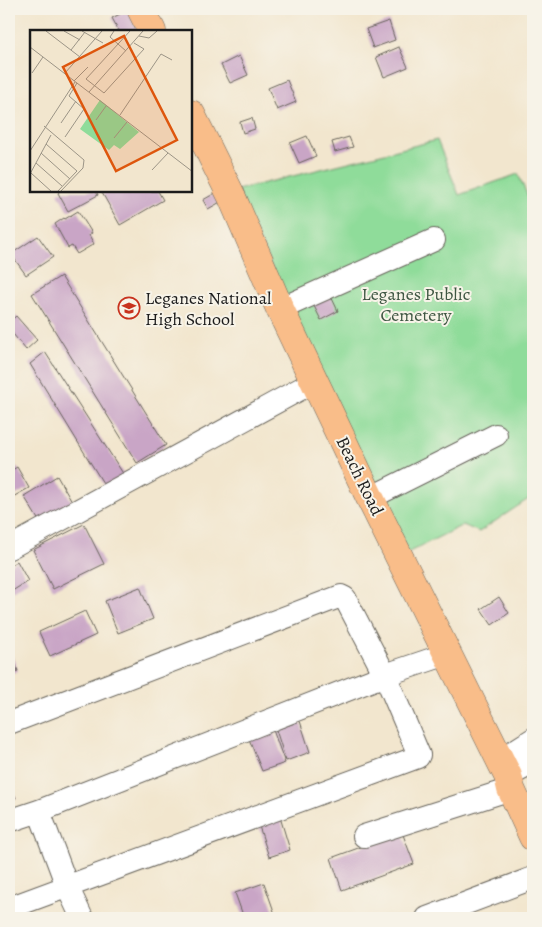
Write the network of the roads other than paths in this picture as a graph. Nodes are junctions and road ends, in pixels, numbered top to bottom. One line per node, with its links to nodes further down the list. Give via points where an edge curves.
1 (142, 9): 2 (main road)
2 (152, 30)
3 (192, 116): 5 (main road, Beach Road, via 231,195)
4 (434, 240): 5 (street)
5 (280, 309): 6 (main road, Beach Road)
6 (315, 381): 8 (main road, Beach Road); 9 (street)
7 (496, 435): 8 (street)
8 (370, 498): 10 (main road, Beach Road)
9 (9, 548)
10 (447, 654): 11 (street); 15 (main road, Beach Road)
11 (385, 675): 12 (street, via 345,598 341,596); 16 (street); 21 (street, via 418,756)
12 (9, 724)
13 (533, 739): 15 (street)
14 (533, 763): 15 (street)
15 (506, 775): 18 (street); 19 (main road, Beach Road)
16 (39, 811): 17 (street); 21 (street)
17 (9, 821)
18 (364, 836)
19 (533, 837)
20 (533, 878): 24 (street)
21 (67, 886): 22 (street); 23 (street)
22 (9, 908)
23 (82, 918)
24 (427, 918)

